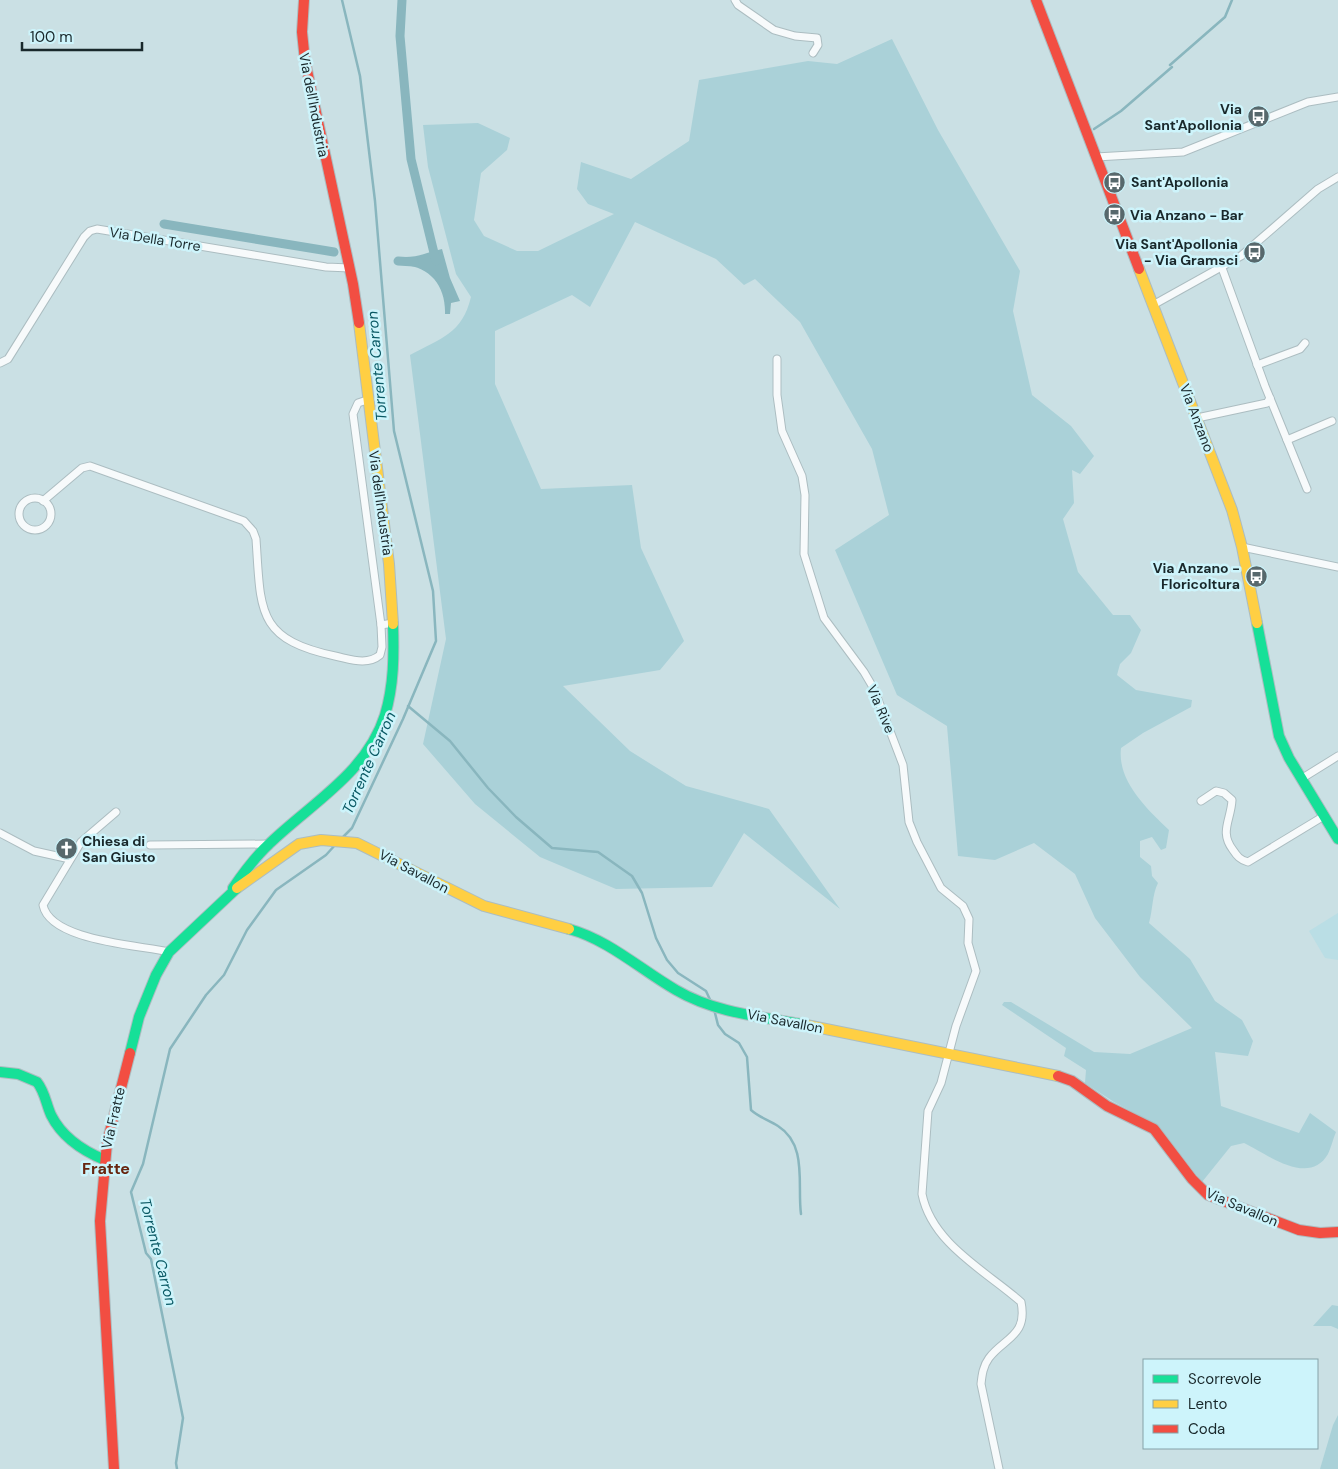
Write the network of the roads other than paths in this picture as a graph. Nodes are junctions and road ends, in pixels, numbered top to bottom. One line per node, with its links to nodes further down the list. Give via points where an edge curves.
1 (304, 0): 8 (main road, Via dell'Industria, via 302,42 319,137)
2 (735, 0): 4 (street, via 774,30 818,38 818,45)
3 (1036, 0): 6 (main road, Via Anzano)
4 (812, 53)
5 (1338, 97): 6 (street, via 1308,102 1183,152)
6 (1096, 157): 10 (main road, Via Anzano)
7 (1338, 177): 9 (street, via 1318,189 1253,247)
8 (350, 268): 13 (street, Via Della Torre, via 90,231 8,359); 16 (main road, Via dell'Industria)
9 (1222, 268): 10 (street); 14 (street)
10 (1153, 305): 17 (main road, Via Anzano)
11 (1305, 343): 14 (street, via 1300,349)
12 (777, 359): 39 (street, Via Rive, via 776,395 782,431 802,476 805,494 804,554 824,618 874,689 903,765 909,822 916,842 941,888 963,906 969,919 968,944 976,971)
13 (0, 363)
14 (1257, 365): 15 (street)
15 (1270, 398): 17 (street, via 1267,403); 19 (street)
16 (367, 400): 24 (street, via 358,403 354,414); 25 (main road, Via dell'Industria, via 390,568)
17 (1197, 418): 22 (main road, Via Anzano, via 1232,510)
18 (1332, 421): 19 (street)
19 (1287, 440): 20 (street)
20 (1307, 489)
21 (43, 501): 21 (street, via 33,499 21,507 19,517 24,526 34,530 47,524 50,509); 24 (street, via 82,468 90,466 244,521 254,531 260,598 269,621 283,638 310,651 353,660 372,660 380,655)
22 (1242, 547): 23 (street); 27 (main road, Via Anzano, via 1276,727)
23 (1338, 567)
24 (382, 624): 25 (street)
25 (393, 624): 34 (main road, Via dell'Industria, via 389,700 372,743 353,770)
26 (1338, 756): 27 (street)
27 (1301, 779): 30 (main road, Via Anzano)
28 (1201, 801): 30 (street, via 1216,791 1232,800 1226,841 1241,860 1248,862)
29 (116, 812): 36 (street, via 81,842)
30 (1324, 816): 31 (main road, Via Anzano)
31 (1334, 823): 33 (main road, Via Anzano)
32 (0, 833): 36 (street, via 34,851)
33 (1338, 839)
34 (269, 844): 35 (street); 37 (main road, Via dell'Industria, via 243,872)
35 (150, 845)
36 (70, 859): 38 (street, via 43,905 56,924 94,939)
37 (231, 892): 38 (main road, Via Fratte); 39 (main road, Via Savallon, via 289,849 310,841 357,843 484,906 576,931 603,943 677,991 714,1007)
38 (169, 952): 41 (main road, Via Fratte, via 139,1017 110,1124)
39 (949, 1054): 42 (main road, Via Savallon, via 1072,1081 1107,1106 1154,1129 1192,1180 1208,1194 1299,1230); 44 (street, Via Rive, via 941,1083 928,1111 922,1194 924,1206 939,1230 961,1255 1021,1302 1023,1313 1012,1338 989,1358 982,1371 981,1384)
40 (0, 1072): 41 (main road, via 20,1073 33,1078 46,1093 59,1128)
41 (105, 1160): 43 (main road, Via Fratte, via 100,1221)
42 (1338, 1232)
43 (114, 1469)
44 (999, 1469)

